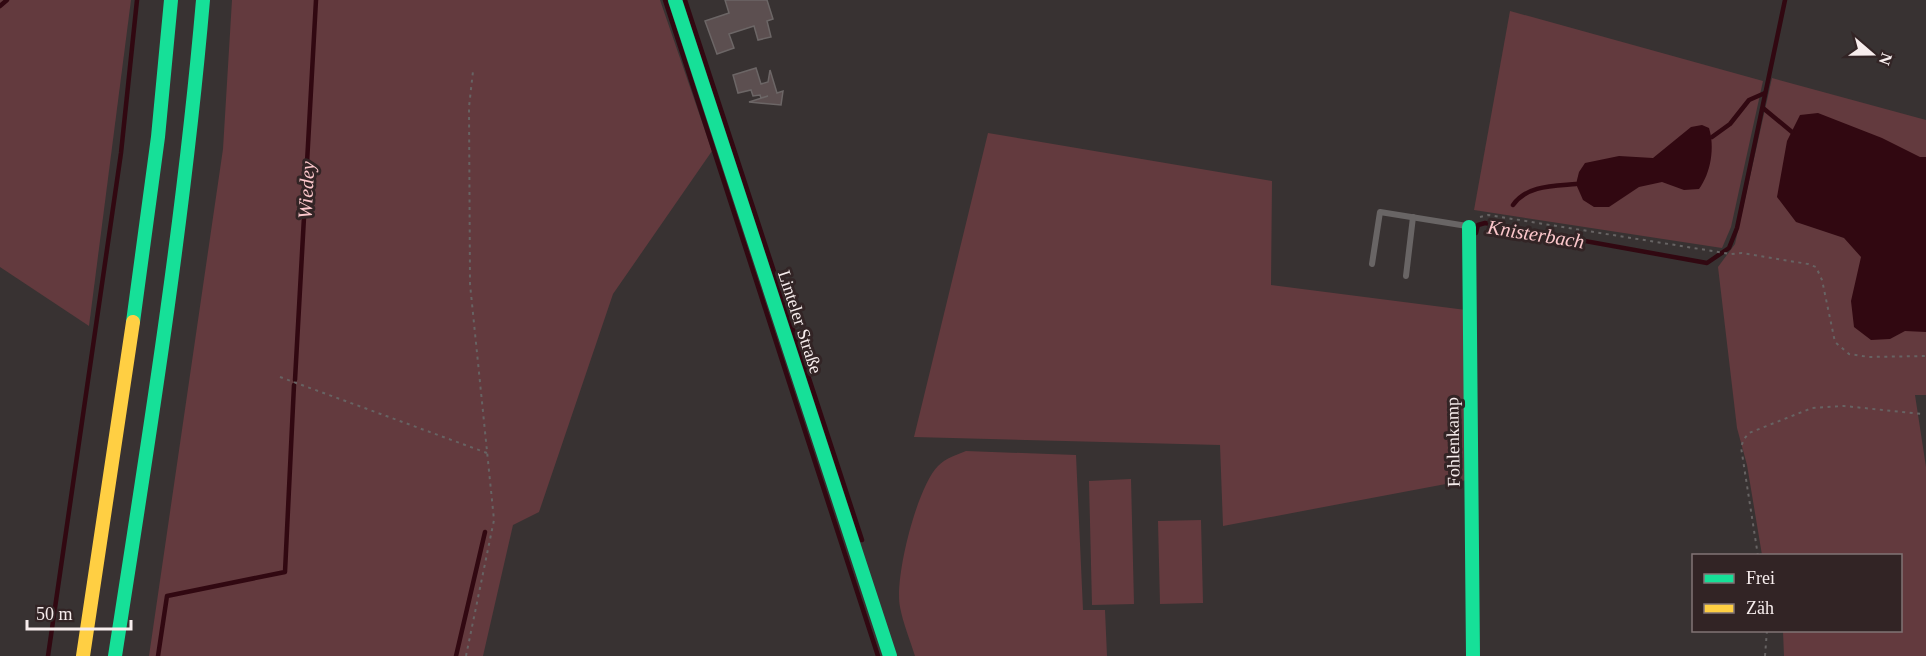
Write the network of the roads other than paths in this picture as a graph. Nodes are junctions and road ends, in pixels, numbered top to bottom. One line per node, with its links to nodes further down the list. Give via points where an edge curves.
1 (171, 0): 8 (main road, via 158,137)
2 (203, 0): 9 (main road, via 171,295)
3 (675, 0): 10 (main road, Linteler Straße)
4 (1413, 217): 5 (lane); 6 (lane, via 1380,212); 7 (lane)
5 (1469, 227): 11 (main road, Fohlenkamp)
6 (1372, 264)
7 (1406, 276)
8 (83, 656)
9 (115, 656)
10 (890, 656)
11 (1473, 656)

